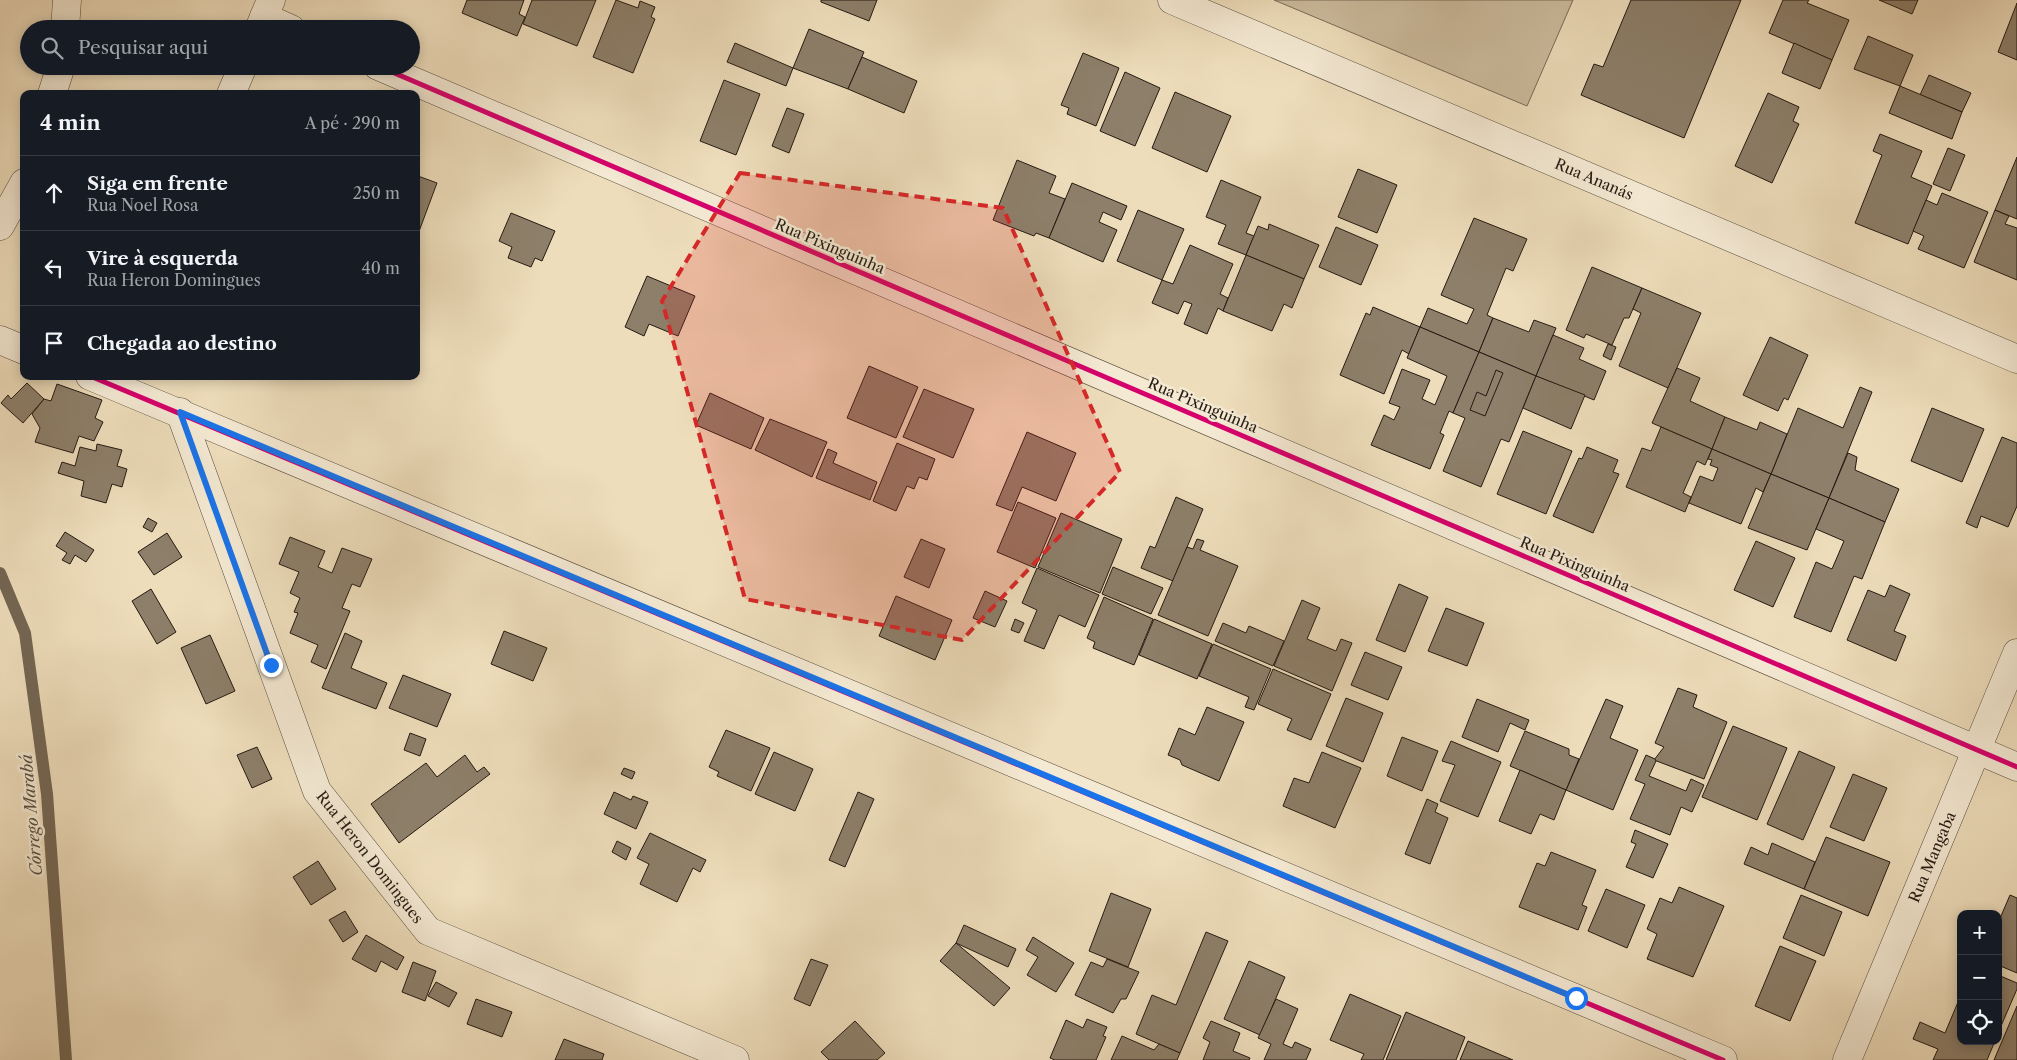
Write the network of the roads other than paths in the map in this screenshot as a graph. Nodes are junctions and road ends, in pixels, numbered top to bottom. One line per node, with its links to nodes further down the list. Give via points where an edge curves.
1 (66, 0): 4 (street)
2 (1172, 0): 3 (street, Rua Ananás)
3 (1205, 6): 14 (street, Rua Ananás)
4 (65, 20)
5 (58, 75): 8 (street)
6 (238, 75): 9 (street)
7 (399, 75): 18 (street, Rua Pixinguinha)
8 (53, 90)
9 (233, 90)
10 (20, 189): 11 (street)
11 (0, 226)
12 (0, 340): 13 (street)
13 (20, 348)
14 (2017, 359)
15 (106, 380): 16 (street)
16 (180, 412): 20 (street, Rua Heron Domingues, via 317,791 428,931); 21 (street)
17 (2017, 653): 18 (street, Rua Mangaba)
18 (1977, 750): 19 (street, Rua Pixinguinha); 22 (street, Rua Mangaba)
19 (2017, 768)
20 (735, 1060)
21 (1723, 1060)
22 (1847, 1060)

